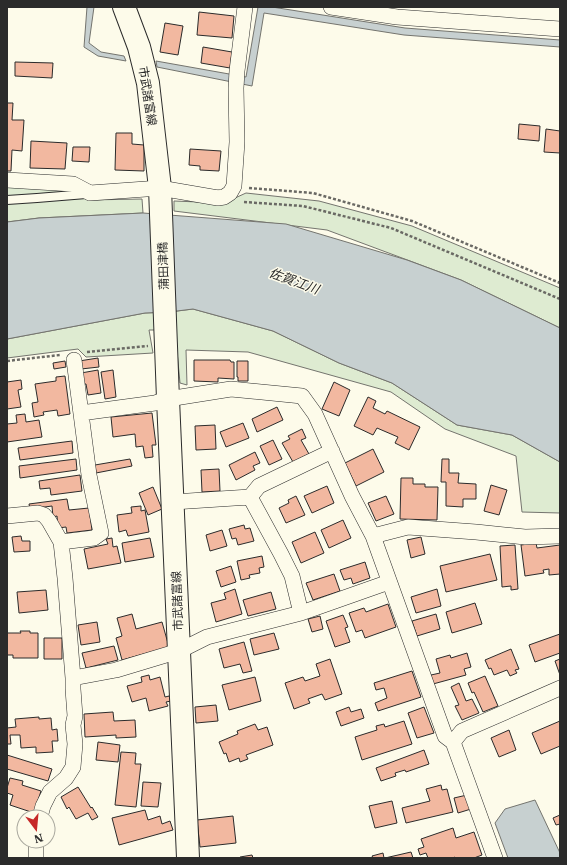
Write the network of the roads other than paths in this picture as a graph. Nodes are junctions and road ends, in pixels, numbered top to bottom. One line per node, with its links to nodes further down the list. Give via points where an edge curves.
1 (124, 7): 7 (main road, 市武諸富線, via 139,47 148,83)
2 (245, 7): 7 (street, via 237,71 236,142 229,192 218,198)
3 (331, 7): 4 (street)
4 (398, 12): 5 (street)
5 (560, 29)
6 (7, 180): 8 (street, via 73,184)
7 (160, 188): 8 (street); 10 (main road, 蒲田津橋)
8 (90, 193): 9 (lane)
9 (7, 200)
10 (166, 344): 12 (main road, 市武諸富線)
11 (74, 360): 13 (street)
12 (168, 399): 13 (street); 14 (street, via 231,389 302,396 315,414); 16 (main road, 市武諸富線)
13 (81, 413): 20 (street, via 89,475 101,533 94,538)
14 (332, 451): 15 (street, via 259,486); 18 (street)
15 (250, 498): 16 (street); 22 (street, via 292,576)
16 (173, 502): 23 (main road, 市武諸富線)
17 (7, 516): 20 (street, via 38,513 44,515)
18 (373, 536): 19 (street, via 408,526 524,537); 21 (street)
19 (560, 536)
20 (61, 542): 24 (street)
21 (389, 582): 22 (street); 26 (street, via 445,736)
22 (300, 613): 23 (street, via 207,637)
23 (180, 651): 24 (street, via 116,670); 28 (main road, 市武諸富線)
24 (73, 678): 27 (street, via 73,767 66,778 50,792)
25 (560, 688): 26 (street, via 462,730)
26 (454, 742): 29 (street)
27 (42, 809)
28 (188, 858)
29 (495, 858)

